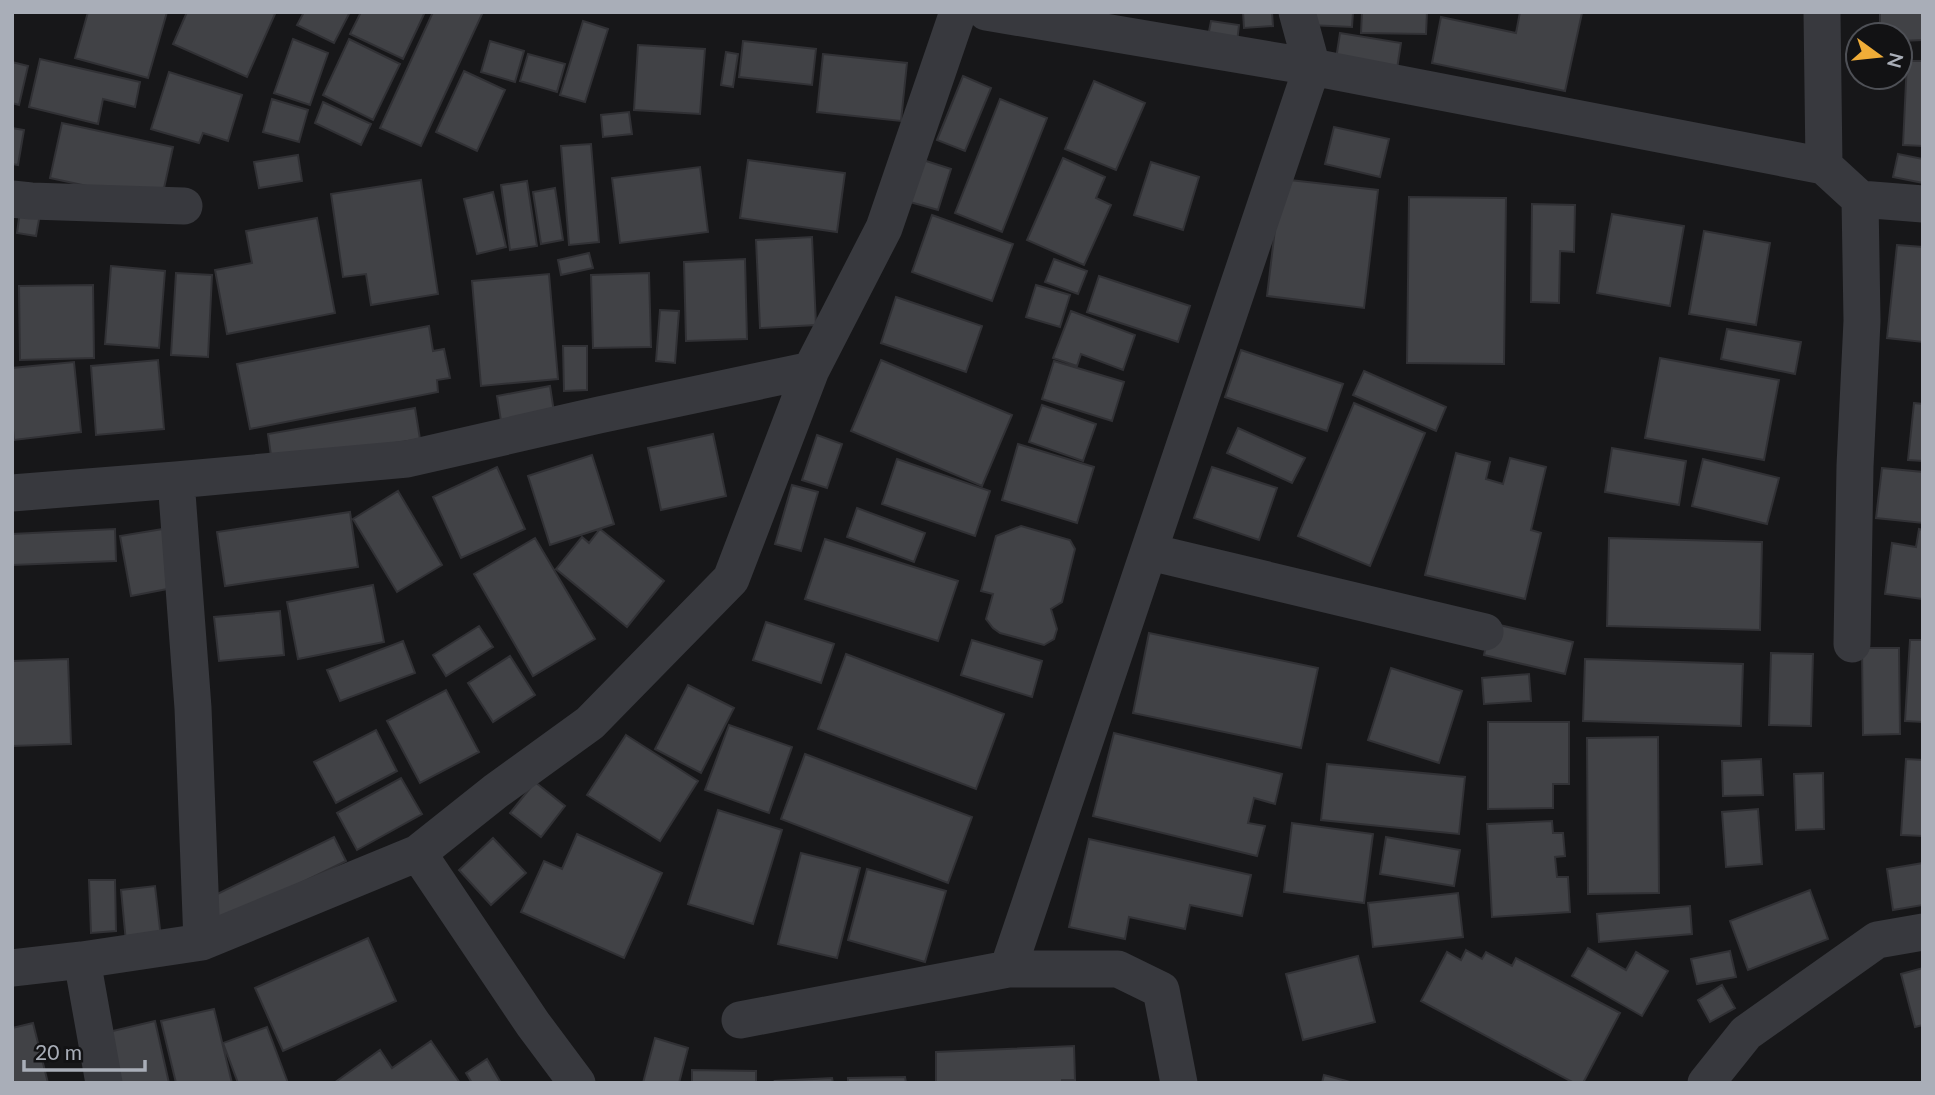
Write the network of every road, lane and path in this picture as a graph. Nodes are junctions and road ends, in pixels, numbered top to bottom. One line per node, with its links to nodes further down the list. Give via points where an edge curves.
1 (958, 12): 11 (street, via 884,228)
2 (986, 12): 5 (street)
3 (1297, 12): 5 (street)
4 (1822, 12): 6 (street)
5 (1312, 67): 6 (street); 14 (street)
6 (1824, 166): 8 (street)
7 (12, 199): 10 (street)
8 (1860, 200): 9 (street); 16 (street, via 1862,321)
9 (1923, 204)
10 (184, 206)
11 (811, 370): 12 (street, via 407,459); 17 (street, via 731,579 590,723)
12 (176, 480): 13 (street); 19 (street, via 193,708)
13 (12, 493)
14 (1150, 552): 15 (street); 22 (street)
15 (1485, 632)
16 (1852, 643)
17 (418, 853): 19 (street); 25 (street)
18 (1923, 932): 27 (street, via 1877,940 1746,1033)
19 (202, 943): 20 (street)
20 (82, 960): 21 (street); 24 (street)
21 (12, 968)
22 (1007, 969): 23 (street); 26 (street, via 1118,969 1161,990)
23 (740, 1020)
24 (104, 1083)
25 (577, 1083)
26 (1178, 1083)
27 (1706, 1083)

